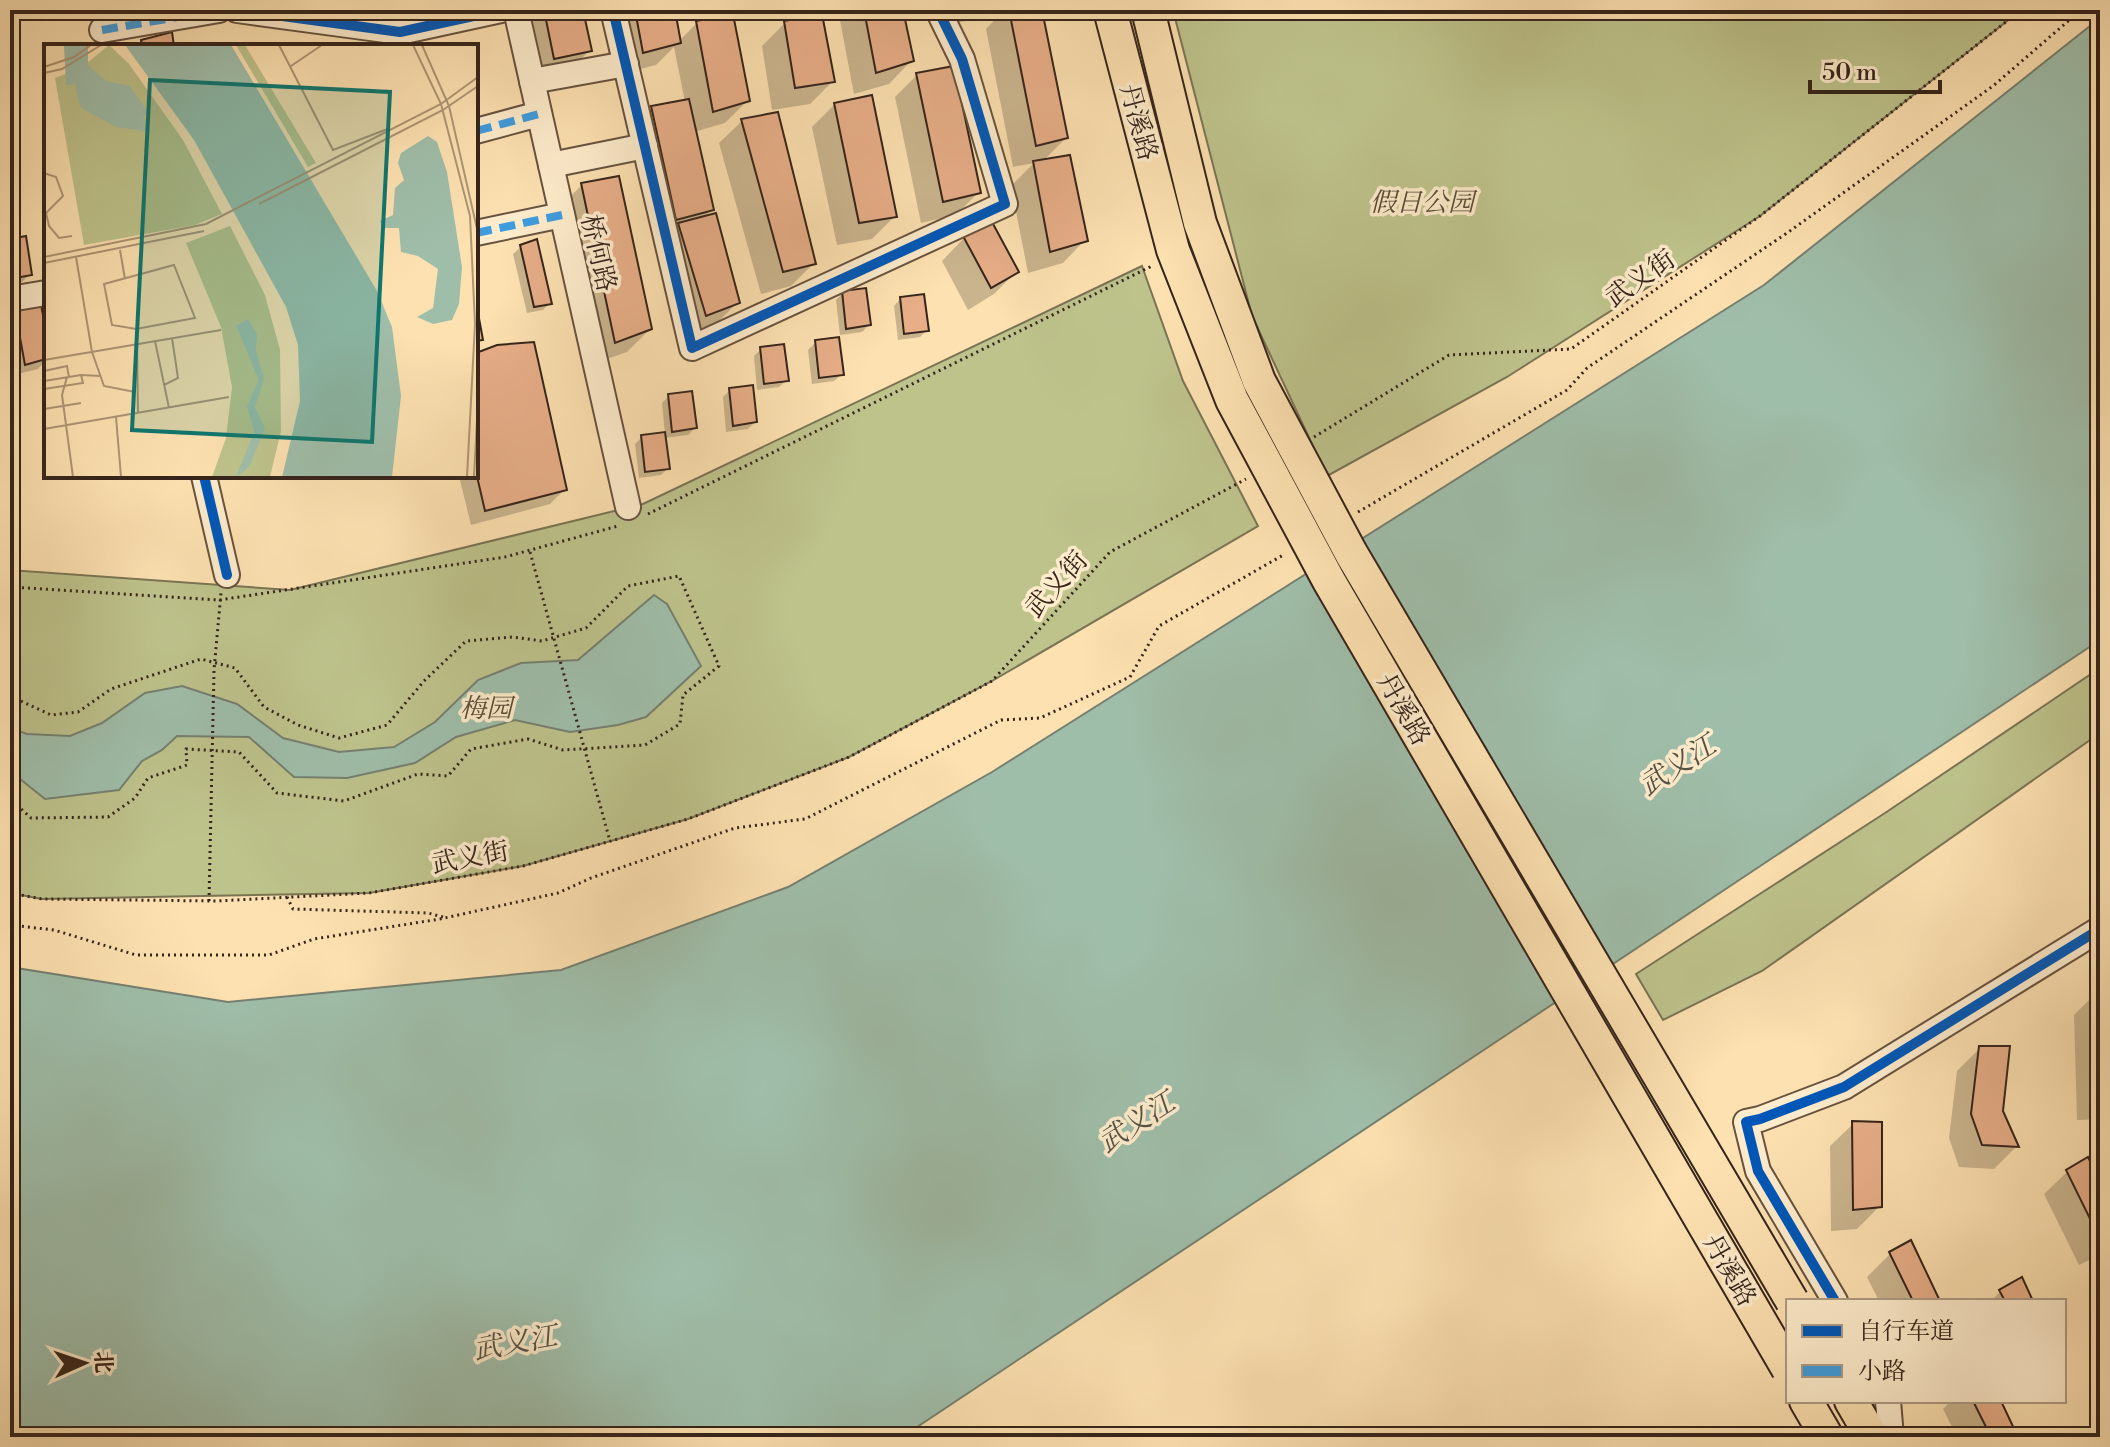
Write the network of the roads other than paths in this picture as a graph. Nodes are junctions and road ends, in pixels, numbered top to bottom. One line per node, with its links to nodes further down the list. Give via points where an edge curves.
1 (219, 10): 9 (street)
2 (237, 10): 3 (street, via 400,32)
3 (501, 10)
4 (516, 10): 11 (street, 桥何路)
5 (613, 10): 10 (street)
6 (938, 10): 14 (street, via 962,59 1005,204 692,348)
7 (1110, 10): 26 (main road, 丹溪路, bridge, via 1173,250 1232,400 1329,581)
8 (1148, 10): 24 (main road, 丹溪路, bridge, via 1200,223 1259,381 1351,553)
9 (101, 29)
10 (626, 64): 11 (street); 14 (street)
11 (532, 81): 12 (street, 桥何路)
12 (539, 114): 13 (street); 15 (street, 桥何路)
13 (478, 130)
14 (645, 146): 15 (street)
15 (551, 165): 16 (street, 桥何路)
16 (562, 215): 17 (street); 21 (street, 桥何路)
17 (478, 233)
18 (44, 293): 19 (street)
19 (10, 299)
20 (204, 478): 22 (street)
21 (628, 507)
22 (227, 575)
23 (2100, 929): 25 (street, via 1844,1087 1746,1122 1758,1171)
24 (1791, 1299)
25 (1834, 1299)
26 (1786, 1366)
27 (1807, 1403): 30 (main road)
28 (1886, 1403): 29 (street)
29 (1870, 1425)
30 (1827, 1437)

